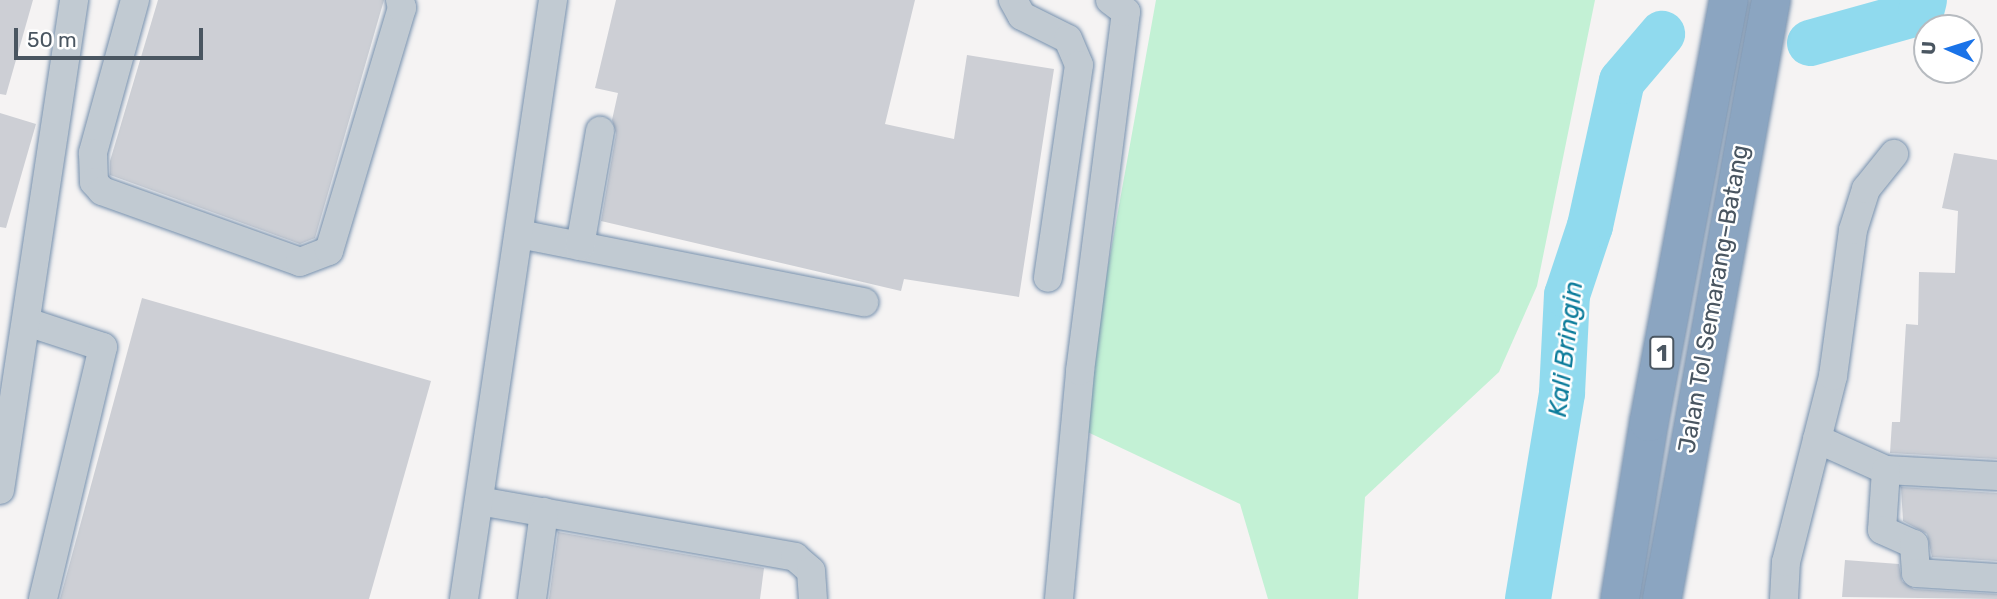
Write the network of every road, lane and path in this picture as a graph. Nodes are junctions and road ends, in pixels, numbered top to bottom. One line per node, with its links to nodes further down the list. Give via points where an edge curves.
1 (74, 0): 15 (street)
2 (135, 0): 3 (street, via 93,153 90,169 94,182 102,191 300,262 329,251 402,8)
3 (400, 0)
4 (553, 0): 11 (street)
5 (1013, 0): 13 (street, via 1022,16 1068,39 1079,65)
6 (1110, 0): 27 (street, via 1126,12 1080,371)
7 (1729, 0): 28 (highway, Jalan Tol Semarang–Batang / 1)
8 (1771, 0): 29 (highway, Jalan Tol Semarang–Batang / 1)
9 (600, 131): 12 (street)
10 (1894, 155): 16 (street, via 1866,189 1853,230 1833,376)
11 (519, 234): 12 (street); 20 (street)
12 (580, 246): 14 (street)
13 (1048, 278)
14 (864, 302)
15 (27, 322): 19 (street); 23 (street, via 103,347)
16 (1817, 439): 17 (street); 30 (street, via 1786,562)
17 (1886, 470): 18 (street); 22 (street, via 1882,530 1914,544 1916,573)
18 (1997, 476)
19 (0, 490)
20 (480, 501): 21 (street); 24 (street)
21 (544, 512): 25 (street); 26 (street, via 795,557 811,571)
22 (1997, 578)
23 (43, 599)
24 (464, 599)
25 (532, 599)
26 (813, 599)
27 (1059, 599)
28 (1620, 599)
29 (1662, 599)
30 (1784, 599)

